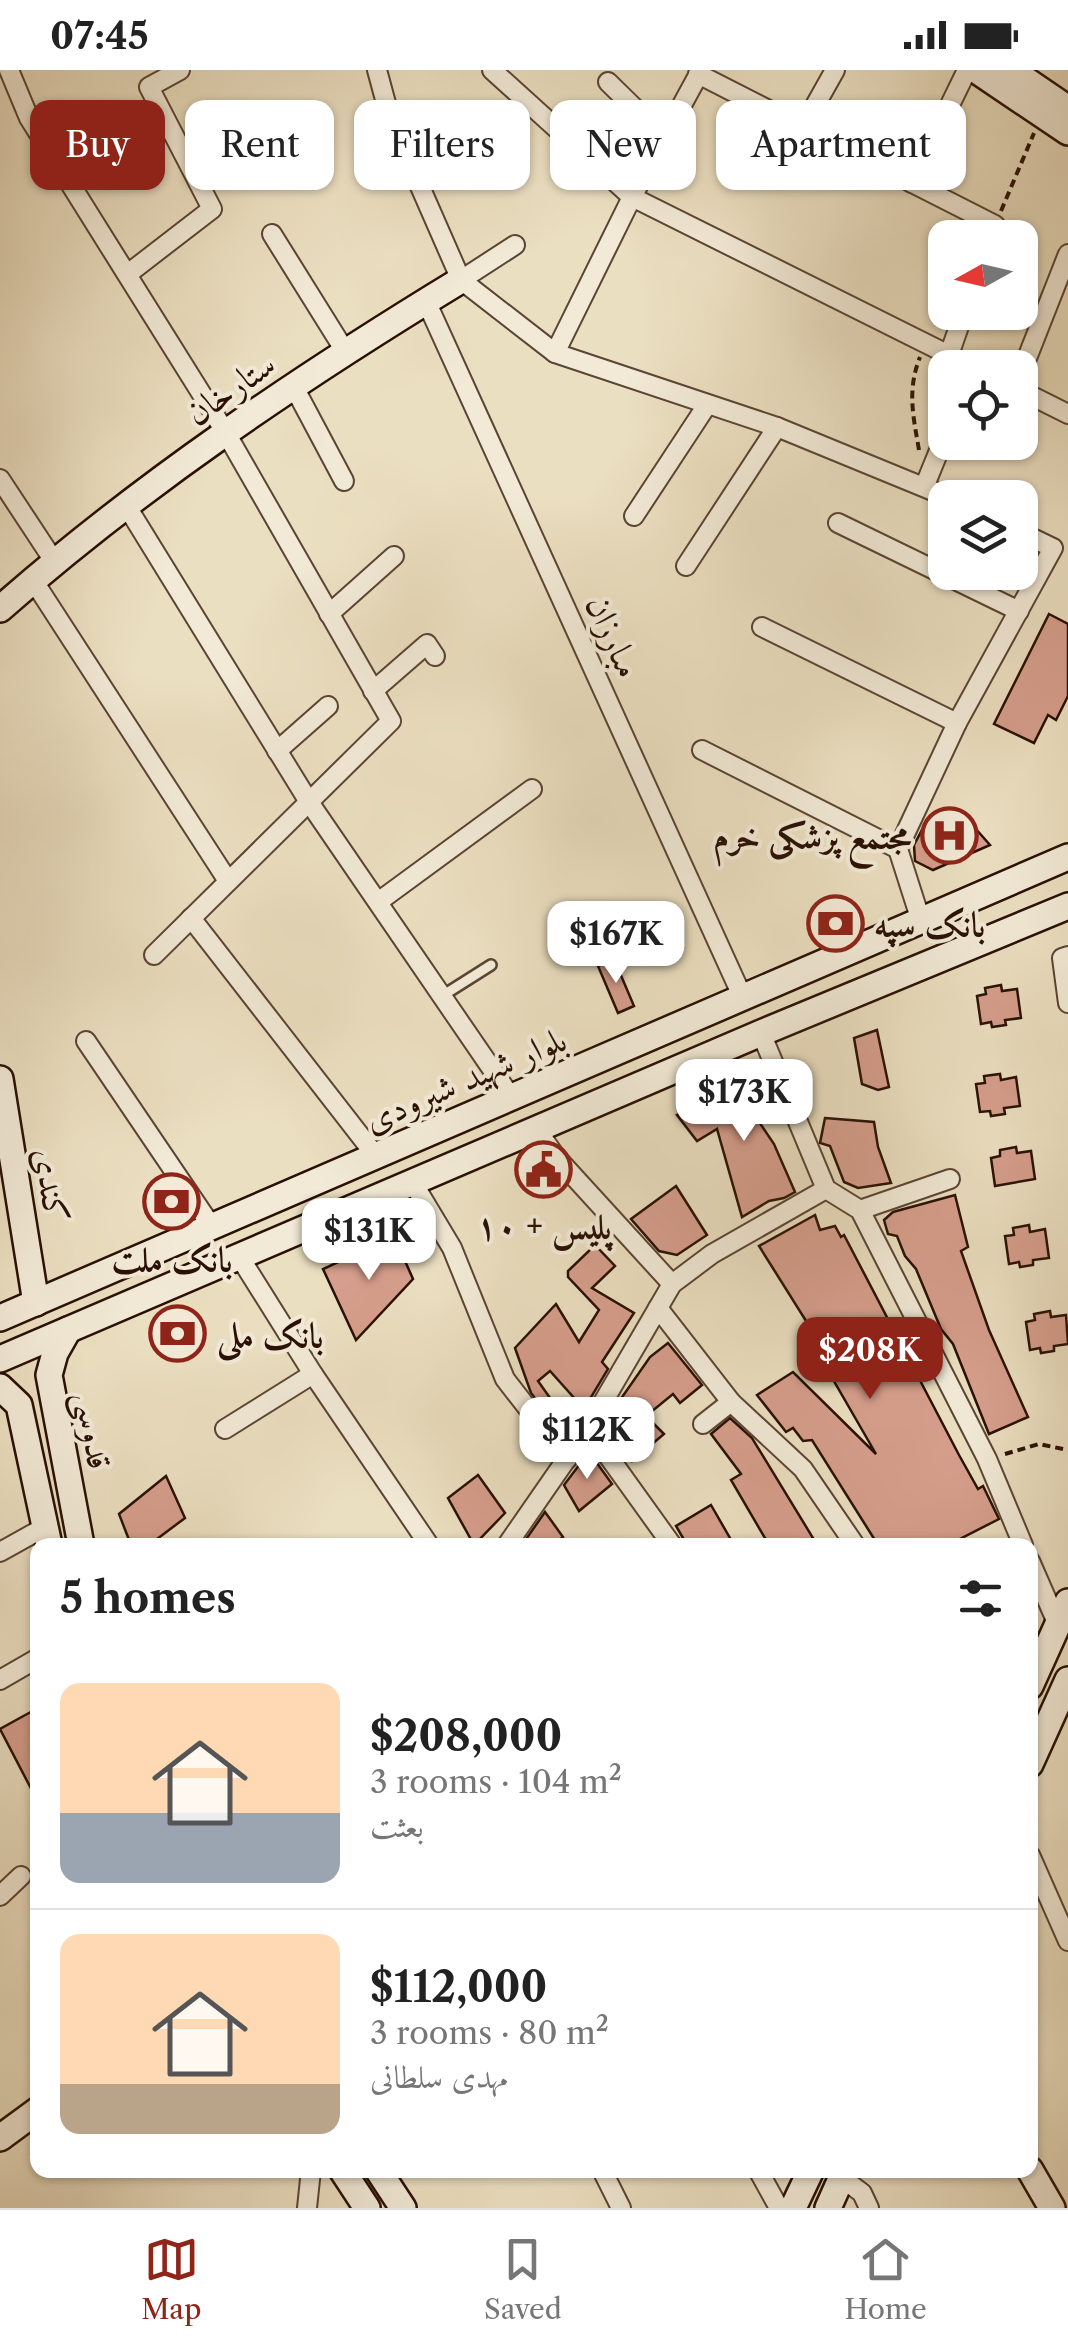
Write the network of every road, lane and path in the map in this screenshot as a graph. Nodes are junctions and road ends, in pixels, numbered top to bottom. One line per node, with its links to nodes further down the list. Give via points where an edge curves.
1 (10, 70): 27 (street, via 30,118)
2 (180, 70): 27 (street, via 149,87 212,209)
3 (377, 70): 28 (street, via 390,118)
4 (492, 70): 21 (street)
5 (835, 70): 14 (street)
6 (968, 70): 15 (street)
7 (976, 70): 17 (main road)
8 (1011, 70): 16 (main road)
9 (700, 72): 12 (street); 13 (street)
10 (608, 82): 11 (street)
11 (626, 100)
12 (684, 100)
13 (752, 100)
14 (818, 100)
15 (953, 100)
16 (1068, 108)
17 (1042, 116): 18 (main road); 23 (path)
18 (1068, 132)
19 (636, 190): 21 (street)
20 (924, 190): 22 (street)
21 (632, 197): 30 (street); 34 (street)
22 (974, 220)
23 (997, 220)
24 (272, 234): 33 (street)
25 (515, 245): 28 (street, ستارخان)
26 (1068, 254): 32 (street)
27 (128, 274): 40 (street)
28 (461, 280): 29 (main road, ستارخان); 34 (street)
29 (426, 301): 33 (main road, ستارخان); 80 (street, مبارزان)
30 (925, 343): 31 (street); 41 (path, via 910,402)
31 (940, 350)
32 (1030, 350)
33 (345, 351): 35 (main road, ستارخان)
34 (555, 353): 37 (street)
35 (294, 386): 40 (main road, ستارخان); 44 (street)
36 (1038, 399): 38 (street)
37 (707, 405): 39 (street); 48 (street)
38 (1068, 414)
39 (777, 427): 45 (street); 53 (street)
40 (226, 433): 47 (main road, ستارخان); 59 (street)
41 (919, 451)
42 (935, 460): 45 (street)
43 (0, 478): 52 (street)
44 (344, 481)
45 (925, 485): 46 (street)
46 (928, 487)
47 (126, 505): 52 (main road, ستارخان); 66 (street)
48 (634, 516)
49 (838, 523): 58 (street)
50 (1038, 541): 54 (street, via 1053,548)
51 (394, 556): 59 (street)
52 (54, 562): 55 (main road, ستارخان)
53 (686, 566)
54 (1038, 576)
55 (33, 580): 57 (main road, ستارخان); 71 (street)
56 (1030, 590): 58 (street)
57 (0, 608)
58 (1019, 611): 64 (street)
59 (329, 614): 62 (street)
60 (762, 627): 64 (street)
61 (435, 656): 62 (street, via 426,644)
62 (373, 691): 68 (street, via 390,721)
63 (328, 706): 66 (street)
64 (956, 723): 69 (street)
65 (702, 750): 69 (street)
66 (277, 751): 68 (street)
67 (532, 790): 72 (street)
68 (308, 802): 71 (street); 72 (street)
69 (898, 849): 75 (street)
70 (1068, 858): 75 (main road, بلوار شهید شیرودی)
71 (228, 881): 74 (street)
72 (378, 902): 79 (street)
73 (1068, 906): 82 (main road)
74 (191, 918): 76 (street); 89 (street)
75 (920, 921): 80 (main road, بلوار شهید شیرودی)
76 (154, 956)
77 (1068, 956): 81 (street, via 1062,958)
78 (491, 964): 79 (lane)
79 (442, 996): 87 (street)
80 (743, 998): 87 (main road, بلوار شهید شیرودی)
81 (1068, 1003)
82 (761, 1033): 88 (main road); 92 (street)
83 (86, 1041): 94 (street)
84 (0, 1078): 97 (main road, کندی)
85 (712, 1084): 86 (path)
86 (720, 1086)
87 (511, 1097): 89 (main road, بلوار شهید شیرودی)
88 (536, 1130): 91 (main road); 96 (street)
89 (376, 1156): 94 (main road, بلوار شهید شیرودی)
90 (950, 1179): 93 (street)
91 (414, 1183): 95 (main road); 110 (street, via 452,1248 505,1379)
92 (826, 1189): 93 (street); 96 (street)
93 (860, 1210): 111 (street)
94 (212, 1226): 97 (main road, بلوار شهید شیرودی)
95 (240, 1256): 100 (main road); 102 (street)
96 (672, 1284): 98 (street)
97 (36, 1302): 99 (main road, بلوار شهید شیرودی)
98 (658, 1308): 104 (street); 107 (street)
99 (0, 1318)
100 (68, 1330): 101 (main road); 105 (main road, قدوسی, via 49,1375)
101 (0, 1359)
102 (313, 1374): 108 (street); 114 (street)
103 (10, 1396): 105 (main road, via 32,1388); 112 (main road, قدوسی)
104 (731, 1402): 106 (street); 117 (street, via 803,1469)
105 (52, 1406): 113 (main road, قدوسی)
106 (703, 1424)
107 (588, 1428): 110 (street); 116 (street)
108 (226, 1430)
109 (1068, 1450): 111 (path, via 1039,1444)
110 (566, 1459): 115 (street)
111 (987, 1459): 118 (street)
112 (47, 1536)
113 (79, 1538)
114 (425, 1538)
115 (512, 1538)
116 (667, 1538)
117 (851, 1538)
118 (1021, 1538)
119 (30, 1542): 120 (street)
120 (0, 1552)
121 (1038, 1574): 122 (street)
122 (1063, 1614): 124 (main road)
123 (30, 1663): 125 (street)
124 (1038, 1669)
125 (0, 1680)
126 (1068, 1680): 127 (main road)
127 (1038, 1746)
128 (1038, 1873): 131 (street)
129 (21, 1876): 130 (street)
130 (0, 1896)
131 (1068, 1942)
132 (30, 2116): 133 (main road)
133 (0, 2138)
134 (309, 2178): 143 (street)
135 (347, 2178): 144 (main road)
136 (383, 2178): 145 (main road)
137 (606, 2178): 146 (street)
138 (762, 2178): 147 (street)
139 (807, 2178): 148 (main road)
140 (841, 2178): 149 (main road)
141 (847, 2178): 150 (street)
142 (1035, 2178): 151 (main road)
143 (306, 2208)
144 (367, 2208)
145 (403, 2208)
146 (621, 2208)
147 (779, 2208)
148 (794, 2208)
149 (828, 2208)
150 (869, 2208)
151 (1052, 2208)

